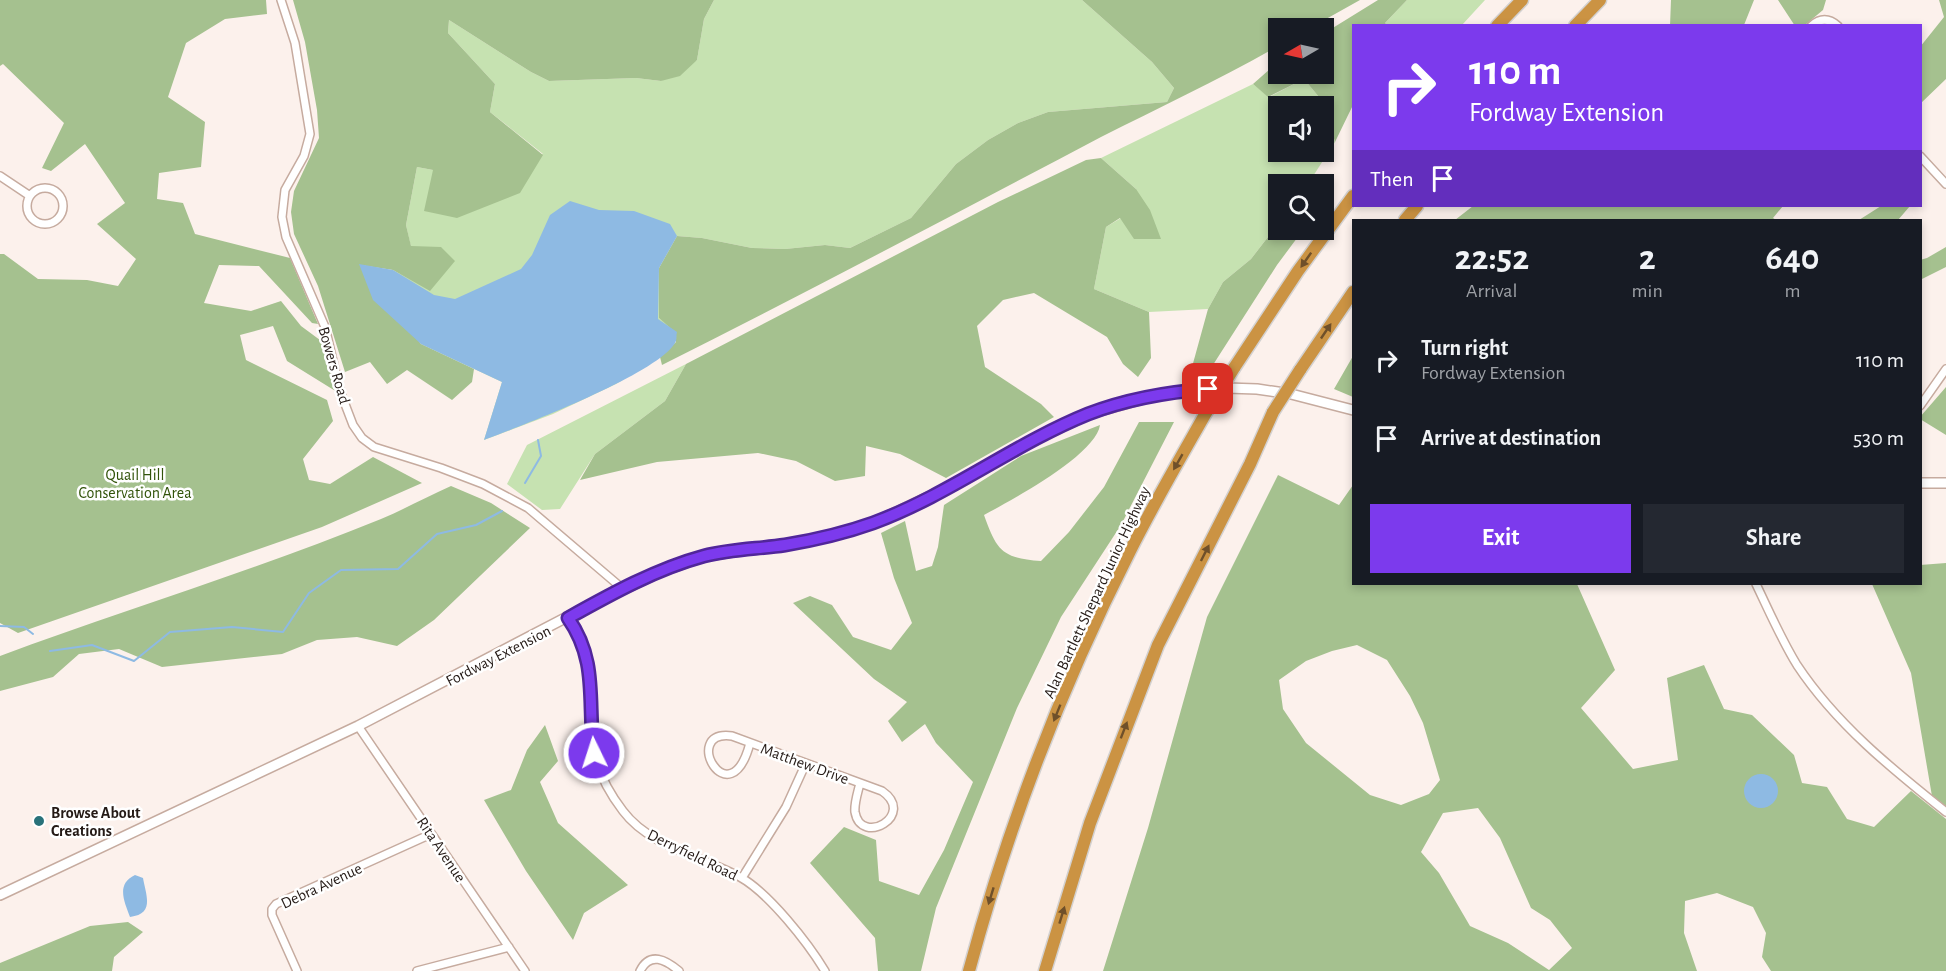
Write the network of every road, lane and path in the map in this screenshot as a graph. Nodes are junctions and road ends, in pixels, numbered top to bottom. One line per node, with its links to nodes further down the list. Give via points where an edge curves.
1 (281, 0): 22 (street, Bowers Road, via 295,43 310,134 304,156 285,190 282,217 286,237 326,327 340,391 353,426 374,447 483,484 528,508)
2 (1522, 0): 4 (highway)
3 (1600, 0): 5 (highway)
4 (1499, 24)
5 (1577, 24)
6 (1815, 24): 7 (street, via 1823,20)
7 (1835, 24)
8 (1922, 158): 10 (street)
9 (0, 176): 11 (street)
10 (1946, 184)
11 (30, 196): 11 (street, via 27,208 36,222 48,224 61,216 63,201 55,191 40,188)
12 (1352, 197): 39 (highway, Alan Bartlett Shepard Junior Highway, one-way to 39, bridge, via 1234,368 1129,552 1077,665 1019,812)
13 (1415, 207): 14 (highway)
14 (1406, 219)
15 (1352, 293): 40 (highway, one-way to 15, bridge, via 1090,823 1158,645 1273,411)
16 (1946, 369): 17 (street)
17 (1922, 403)
18 (1352, 410): 22 (street, Fordway Extension, via 1291,394 1227,388 1177,392 1128,402 1071,422 873,523 814,540 705,556)
19 (1922, 483): 20 (street)
20 (1946, 483)
21 (1756, 585): 28 (street, via 1787,647 1821,697 1855,734)
22 (623, 589): 23 (street, Fordway Extension)
23 (568, 618): 24 (street, Fordway Extension); 30 (street, Derryfield Road, via 588,659 594,753 613,798 625,814 656,839)
24 (358, 726): 29 (street, Rita Avenue); 31 (street, Fordway Extension)
25 (750, 743): 25 (street, Matthew Drive, via 732,736 720,737 709,748 709,760 720,772 736,771 744,762); 26 (street, Matthew Drive)
26 (806, 763): 27 (street, Matthew Drive); 30 (street, via 786,807)
27 (860, 783): 27 (street, Matthew Drive, via 857,817 869,827 882,826 891,817 891,800 882,791)
28 (1946, 812)
29 (431, 834): 32 (street, Rita Avenue); 33 (street, Debra Avenue, via 276,904 272,915)
30 (742, 878): 38 (street, Derryfield Road, via 785,918)
31 (0, 895)
32 (509, 947): 34 (street); 35 (street, Rita Avenue)
33 (297, 971)
34 (417, 971)
35 (525, 971)
36 (640, 971): 37 (street, via 646,962 658,958)
37 (679, 971)
38 (825, 971)
39 (969, 971)
40 (1045, 971)

